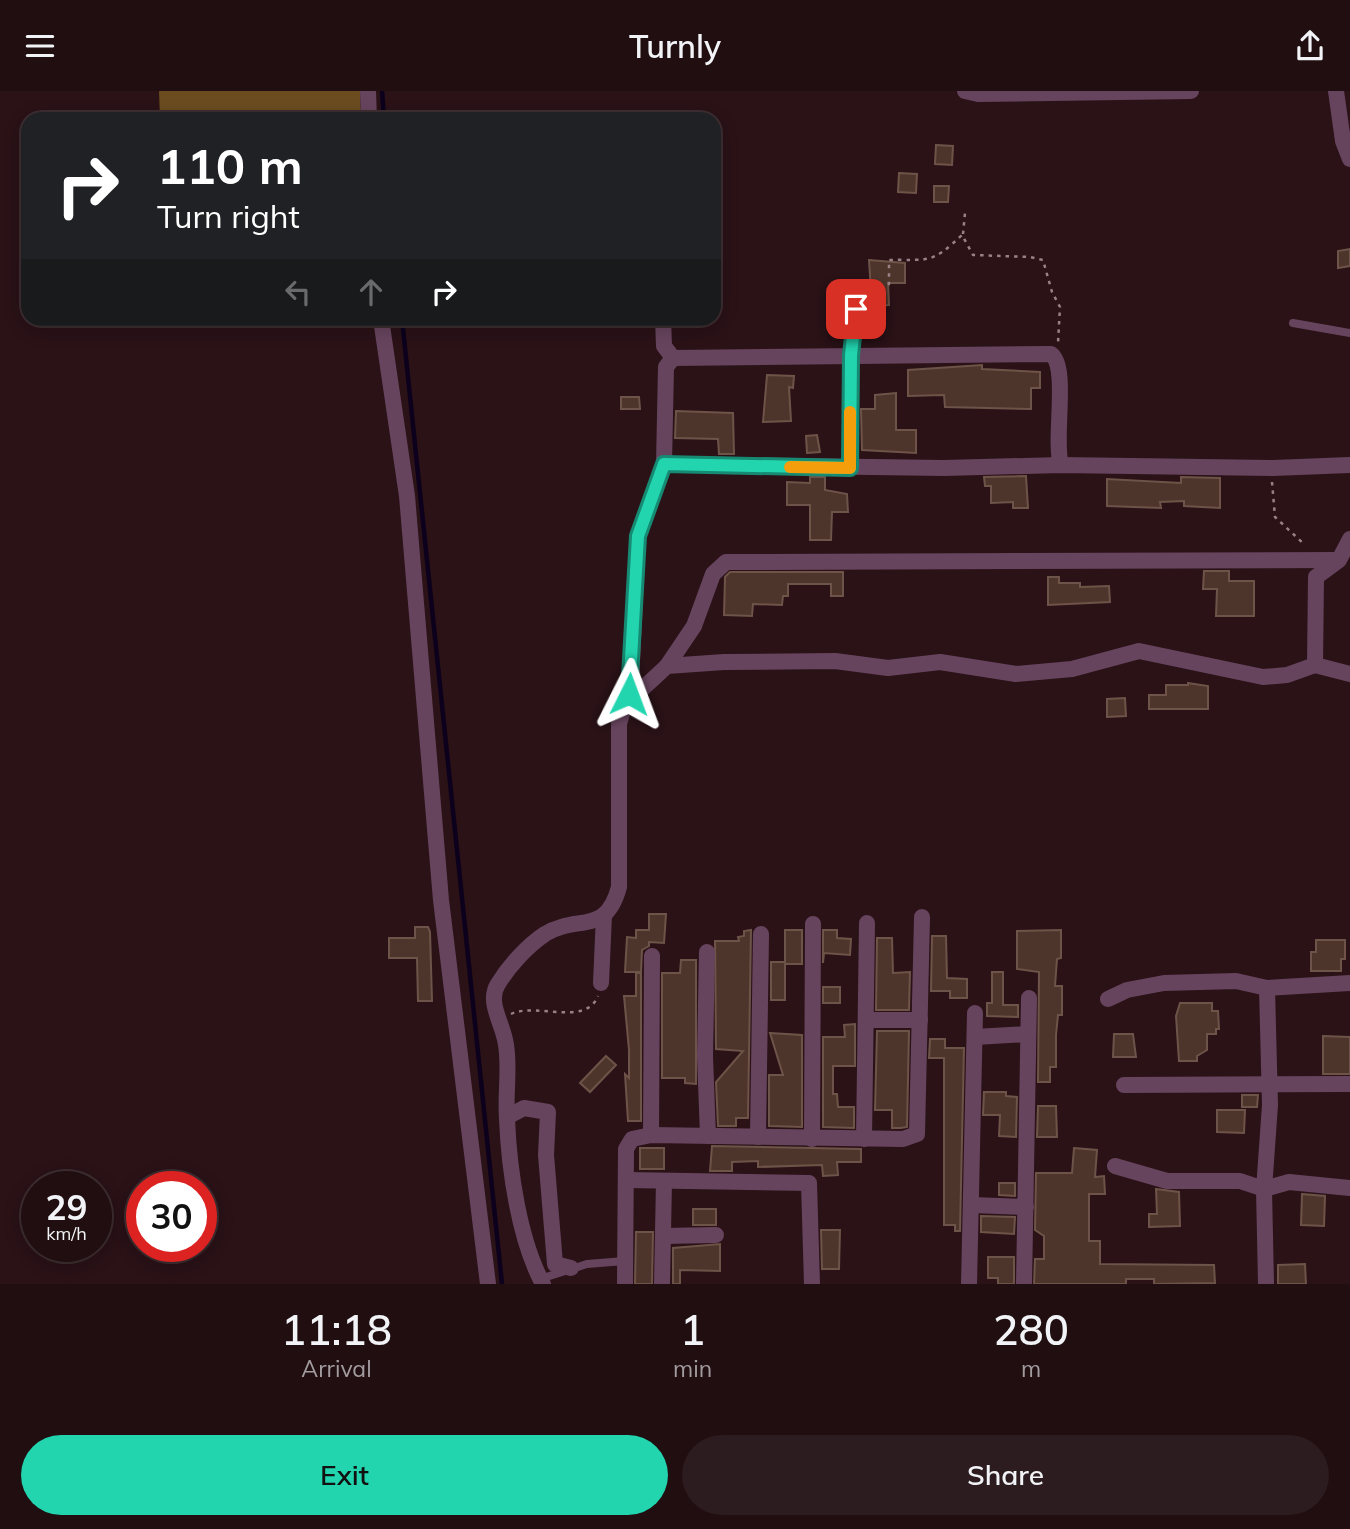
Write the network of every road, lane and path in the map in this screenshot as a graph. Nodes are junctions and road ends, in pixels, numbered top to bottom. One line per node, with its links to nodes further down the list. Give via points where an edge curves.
1 (368, 91): 5 (street)
2 (965, 91): 3 (street)
3 (1191, 91)
4 (1336, 91): 6 (street)
5 (369, 112)
6 (1350, 159)
7 (965, 213): 8 (path)
8 (963, 236): 9 (path, via 929,261 889,260 889,284 867,289 867,304); 16 (path, via 973,255 1043,260 1060,307)
9 (856, 306): 14 (street)
10 (1293, 323): 13 (lane)
11 (382, 326): 68 (street, via 407,496 441,900)
12 (663, 326): 15 (street, via 664,346)
13 (1350, 333)
14 (851, 355): 15 (street); 16 (street, via 1045,353); 20 (street)
15 (673, 358): 17 (street, via 664,373)
16 (1055, 358): 18 (street, via 1060,372 1056,440)
17 (664, 464): 20 (street); 28 (street, via 638,536)
18 (1061, 465): 20 (street); 21 (street)
19 (1350, 465): 21 (street)
20 (850, 468)
21 (1273, 468): 24 (path, via 1275,517 1302,540)
22 (1350, 539): 23 (street)
23 (1345, 560): 24 (street); 25 (street, via 1320,571 1317,577)
24 (1315, 561): 26 (street, via 726,562 713,574 694,626)
25 (1315, 665): 26 (street, via 1263,677 1139,651 1072,669 1016,674 940,661 888,668 835,661); 27 (street)
26 (667, 666): 28 (street)
27 (1350, 674)
28 (626, 705): 29 (street, via 618,742 619,887)
29 (604, 915): 36 (street); 44 (street, via 559,928 529,947 493,993)
30 (922, 917): 43 (street)
31 (867, 923): 42 (street)
32 (813, 924): 54 (street)
33 (761, 933): 53 (street)
34 (707, 952): 52 (street)
35 (652, 956): 51 (street)
36 (601, 983): 44 (path, via 596,1001 586,1009 520,1010)
37 (1350, 983): 38 (street)
38 (1267, 988): 40 (street, via 1236,981 1164,983); 49 (street)
39 (1028, 998): 45 (street)
40 (1108, 999)
41 (975, 1013): 46 (street)
42 (868, 1020): 43 (street); 55 (street)
43 (920, 1020): 55 (street, via 919,1130 909,1138)
44 (500, 1022): 50 (street, via 507,1046)
45 (1028, 1034): 46 (street); 62 (street)
46 (975, 1037): 61 (street)
47 (1350, 1084): 49 (street)
48 (1124, 1085): 49 (street)
49 (1269, 1086): 60 (street)
50 (507, 1117): 66 (street, via 524,1108 548,1112 546,1155 555,1264); 67 (street, via 519,1217)
51 (652, 1135): 52 (street); 57 (street, via 627,1144)
52 (708, 1136): 53 (street)
53 (758, 1137): 54 (street)
54 (812, 1139): 55 (street)
55 (864, 1139)
56 (1115, 1166): 60 (street, via 1167,1181 1240,1181)
57 (626, 1180): 58 (street); 65 (street)
58 (664, 1181): 64 (street); 71 (street, via 809,1183)
59 (1350, 1188): 60 (street, via 1289,1182)
60 (1264, 1189): 74 (street)
61 (972, 1205): 62 (street); 72 (street)
62 (1026, 1207): 73 (street)
63 (716, 1235): 64 (street)
64 (663, 1236): 70 (street)
65 (625, 1261): 66 (lane); 69 (street)
66 (571, 1268): 67 (lane)
67 (541, 1282)
68 (488, 1284)
69 (625, 1284)
70 (662, 1284)
71 (812, 1284)
72 (969, 1284)
73 (1024, 1284)
74 (1266, 1284)

